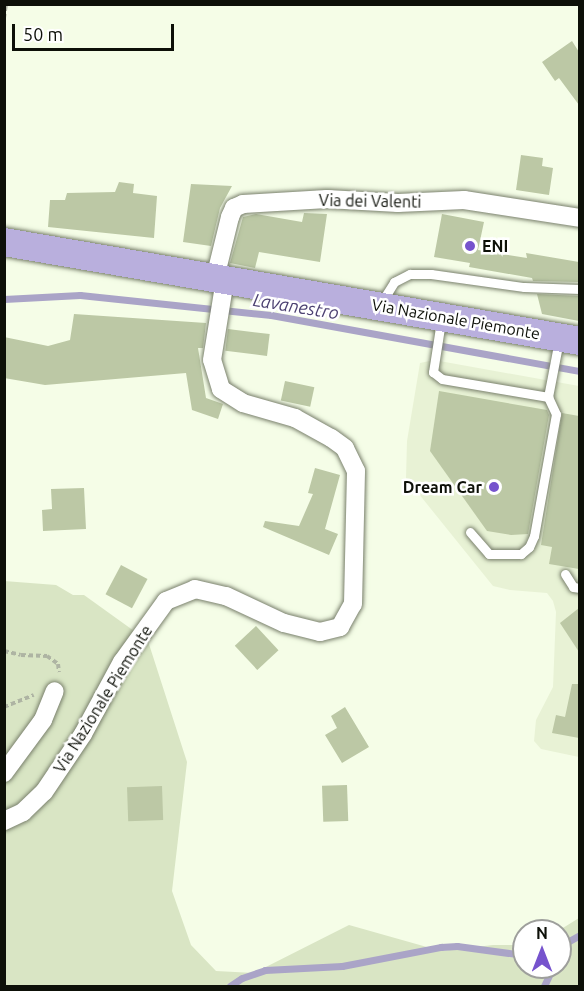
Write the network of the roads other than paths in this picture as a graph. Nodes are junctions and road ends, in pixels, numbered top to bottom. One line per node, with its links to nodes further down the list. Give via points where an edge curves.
1 (579, 218): 3 (street, Via dei Valenti, via 464,200 398,203 327,199 243,204 234,208 230,217)
2 (4, 242): 3 (main road, Via Nazionale Piemonte)
3 (220, 279): 5 (main road, Via Nazionale Piemonte); 14 (street, Via Nazionale Piemonte, via 213,360 222,389 243,403 295,418 345,448 356,471 353,604 340,627 320,632 284,623 226,596 195,589 166,601 122,662 83,734 44,792 23,812)
4 (579, 289): 5 (lane, via 410,274 394,282)
5 (379, 306): 6 (main road, Via Nazionale Piemonte)
6 (442, 317): 7 (main road, Via Nazionale Piemonte); 8 (lane, via 433,372 442,379)
7 (570, 339): 8 (lane)
8 (548, 397): 9 (lane, via 556,414 529,547 521,554 489,554)
9 (470, 532)
10 (565, 574): 11 (lane, via 573,587)
11 (579, 588)
12 (55, 690): 13 (street, via 43,720)
13 (4, 773)
14 (4, 820)

